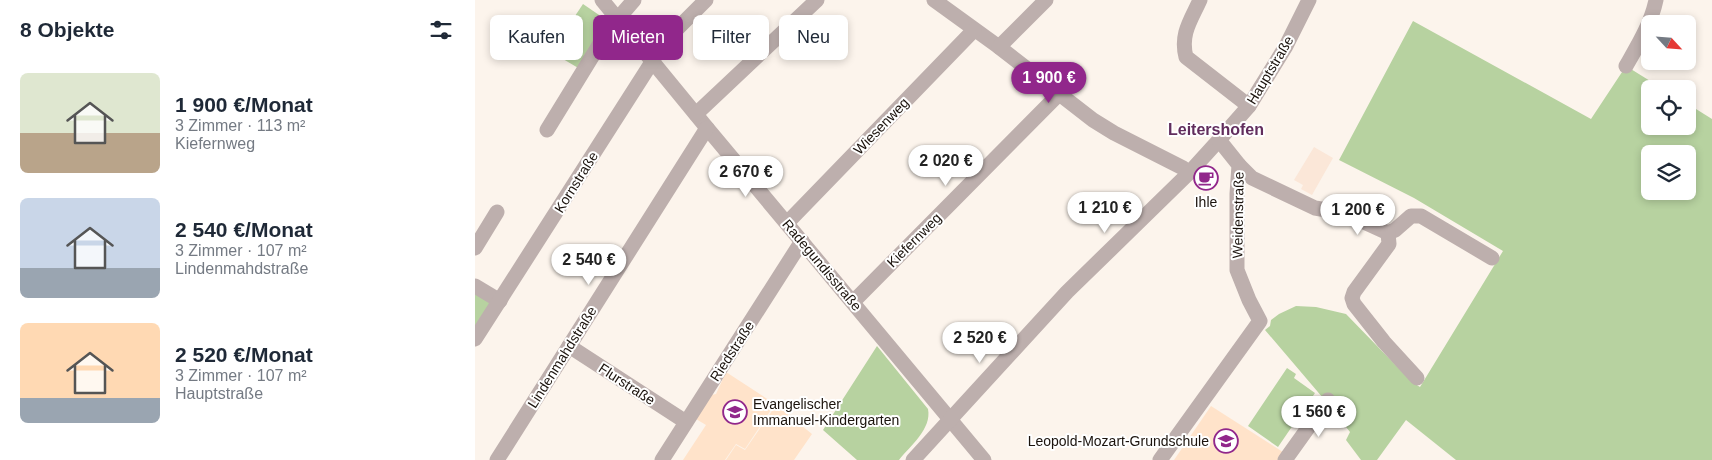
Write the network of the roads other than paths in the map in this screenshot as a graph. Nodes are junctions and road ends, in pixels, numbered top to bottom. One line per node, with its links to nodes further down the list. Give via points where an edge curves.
1 (602, 0): 10 (street, Radegundisstraße)
2 (634, 0): 11 (street)
3 (706, 0): 15 (street, Kornstraße, via 661,45)
4 (817, 0): 19 (street)
5 (934, 0): 12 (street)
6 (1046, 0): 13 (street)
7 (1200, 0): 18 (street, via 1184,34 1185,57)
8 (1309, 0): 18 (street, Hauptstraße, via 1286,46)
9 (1656, 0): 16 (street, via 1646,29)
10 (614, 15)
11 (621, 15)
12 (974, 30): 13 (street); 26 (street, Wiesenweg)
13 (999, 46): 17 (street)
14 (593, 55): 21 (street)
15 (652, 62): 19 (street, Radegundisstraße); 32 (street, Kornstraße)
16 (1626, 66)
17 (1060, 93): 24 (street, via 1093,120); 33 (street, Kiefernweg)
18 (1249, 106): 22 (street, Hauptstraße)
19 (696, 114): 20 (street, Radegundisstraße)
20 (707, 128): 26 (street, Radegundisstraße); 35 (street, Lindenmahdstraße)
21 (547, 130)
22 (1219, 140): 23 (street, Weidenstraße); 24 (street, Hauptstraße)
23 (1239, 165): 27 (street, via 1252,178 1315,208 1344,213); 44 (street, Weidenstraße, via 1237,270 1260,321)
24 (1189, 173): 38 (street, Hauptstraße, via 1067,292)
25 (497, 212): 29 (street)
26 (787, 223): 28 (street, Radegundisstraße)
27 (1388, 233): 30 (street, via 1411,216 1421,216); 36 (street, via 1389,244 1352,298 1384,342)
28 (803, 242): 33 (street, Radegundisstraße); 39 (street, Riedstraße)
29 (475, 248)
30 (1492, 258)
31 (475, 286): 32 (street)
32 (500, 302): 34 (street, Kornstraße)
33 (853, 302): 38 (street, Radegundisstraße)
34 (475, 339)
35 (569, 346): 39 (street, Flurstraße); 40 (street, Lindenmahdstraße)
36 (1417, 378)
37 (1328, 400): 45 (street)
38 (950, 419): 42 (street, Hauptstraße); 43 (street, Radegundisstraße)
39 (686, 422): 41 (street, Riedstraße)
40 (497, 460)
41 (662, 460)
42 (913, 460)
43 (984, 460)
44 (1160, 460)
45 (1285, 460)

